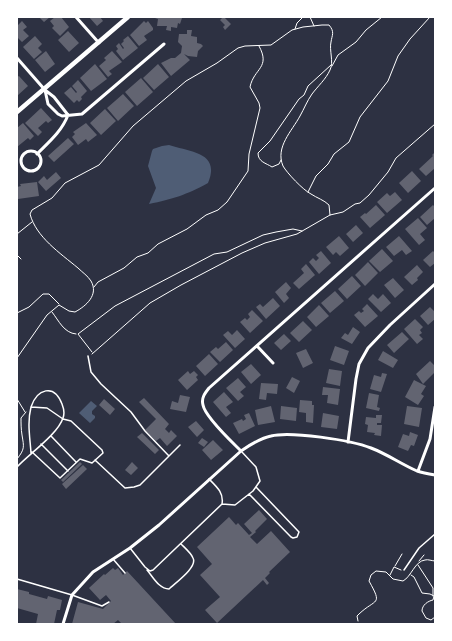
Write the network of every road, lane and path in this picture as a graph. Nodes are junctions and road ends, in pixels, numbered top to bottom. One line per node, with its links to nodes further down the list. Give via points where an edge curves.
1 (76, 17): 9 (street)
2 (128, 17): 9 (main road)
3 (303, 17): 8 (path, via 296,23)
4 (310, 17): 7 (path)
5 (382, 17): 13 (path, via 338,55)
6 (430, 17): 21 (path, via 402,50 388,82 360,117 349,142 334,154 316,176)
7 (314, 26): 8 (path); 13 (path, via 329,25 333,29)
8 (295, 30): 11 (path, via 271,44)
9 (99, 43): 14 (main road)
10 (164, 44): 16 (street, via 82,114)
11 (259, 45): 23 (path, via 238,48 186,82 133,126 99,165 65,183 52,198 32,210 30,214); 29 (path, via 264,60 250,87 260,108 249,154 248,171 218,210 158,244 124,268 103,278)
12 (17, 58): 14 (street)
13 (331, 66): 19 (path, via 290,132 282,148); 19 (path, via 308,86 270,141 258,153 260,160 272,166 279,164)
14 (45, 90): 15 (main road); 16 (street); 16 (street, via 48,104 58,114)
15 (17, 112)
16 (68, 115): 18 (street, via 59,132)
17 (435, 124): 22 (path, via 396,158 388,172 364,200 343,212)
18 (37, 154): 18 (street, via 32,151 24,154 21,160 24,168 30,171 37,169 40,163)
19 (281, 159): 21 (path, via 284,167)
20 (435, 188): 34 (street)
21 (308, 192): 22 (path, via 329,205)
22 (330, 215): 24 (path)
23 (33, 221): 25 (path); 29 (path, via 43,237 89,278)
24 (302, 231): 33 (path, via 293,229 263,235 227,252 214,254 115,306); 35 (path, via 265,243 150,303)
25 (17, 234)
26 (17, 255): 27 (path)
27 (21, 259)
28 (435, 284): 45 (street, via 386,329 368,348 359,364)
29 (94, 288): 30 (path, via 88,304 75,312)
30 (59, 304): 31 (path); 32 (path, via 49,294 43,294)
31 (52, 311): 33 (path, via 64,328 72,334); 37 (path)
32 (17, 313)
33 (78, 334): 35 (path)
34 (257, 346): 38 (street); 48 (street, via 209,388 202,399 202,406 207,415)
35 (93, 353): 36 (path)
36 (88, 356): 50 (lane, via 91,372 131,412 145,432)
37 (17, 358)
38 (273, 363)
39 (17, 399): 42 (path)
40 (31, 407): 42 (path); 43 (lane, via 47,408); 43 (lane, via 36,397 51,390 56,392 65,410); 49 (lane, via 28,430)
41 (435, 407): 56 (street, via 430,439)
42 (26, 413): 51 (path, via 21,418 23,452)
43 (63, 419): 44 (lane); 52 (lane, via 71,421 102,450)
44 (51, 436): 46 (lane); 53 (lane)
45 (348, 442): 48 (street, via 272,435 252,443); 56 (street, via 370,447)
46 (41, 444): 49 (lane); 55 (lane)
47 (180, 445): 50 (lane)
48 (241, 451): 58 (street); 59 (lane, via 259,474 260,481)
49 (32, 453): 54 (lane); 55 (lane, via 58,478)
50 (169, 456): 52 (lane, via 134,488 125,488)
51 (17, 459)
52 (95, 460): 53 (lane, via 92,463 80,459)
53 (77, 462): 55 (lane)
54 (17, 467)
55 (68, 471)
56 (418, 471): 57 (street)
57 (435, 475)
58 (209, 479): 61 (lane, via 219,489 223,498); 64 (street)
59 (256, 487): 60 (lane); 60 (lane, via 299,532 297,537 290,537)
60 (249, 494): 61 (lane, via 235,505)
61 (222, 504): 63 (lane)
62 (435, 534): 73 (lane, via 419,548)
63 (181, 544): 72 (lane, via 153,570); 72 (lane, via 194,563 192,568 169,589 161,587)
64 (130, 548): 67 (street); 72 (lane)
65 (402, 554): 71 (path)
66 (424, 555): 69 (path)
67 (112, 559): 74 (lane); 78 (street, via 93,572)
68 (435, 561): 69 (path)
69 (419, 562): 70 (path)
70 (417, 564): 75 (path); 79 (path, via 433,588)
71 (394, 567): 75 (path); 76 (path)
72 (145, 568)
73 (404, 570)
74 (125, 573)
75 (410, 574): 76 (path, via 403,581 393,579); 79 (path, via 422,592)
76 (390, 575): 82 (path, via 376,571 371,575 369,581 376,590 376,602 357,616)
77 (17, 579): 78 (lane)
78 (72, 595): 80 (lane, via 102,606); 83 (street)
79 (434, 596): 81 (path, via 433,600 424,605 422,611 428,619)
80 (109, 602)
81 (435, 617)
82 (358, 621)
83 (63, 624)

